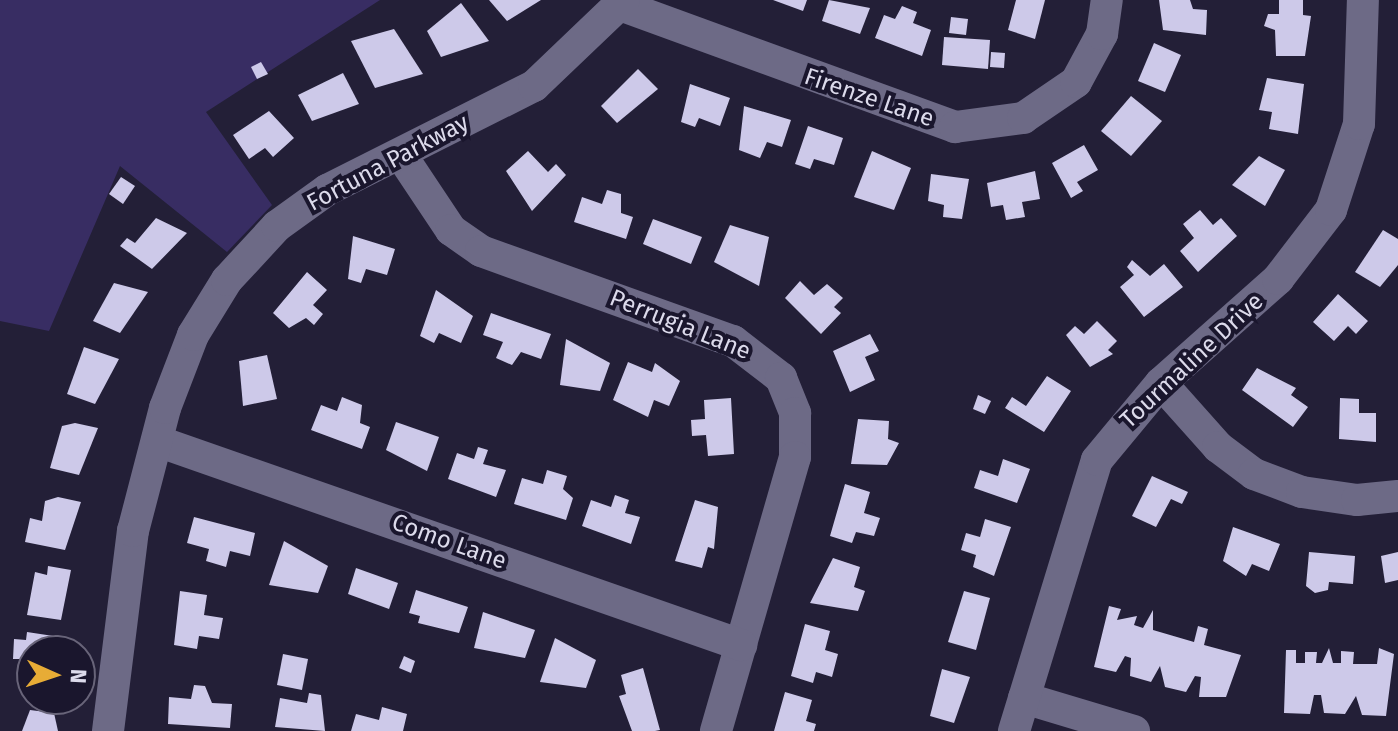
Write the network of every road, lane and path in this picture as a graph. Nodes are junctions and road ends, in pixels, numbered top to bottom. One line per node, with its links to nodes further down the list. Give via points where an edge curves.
1 (1107, 0): 3 (street, Firenze Lane, via 1102,34 1076,82 1023,118 955,127)
2 (1363, 0): 5 (street, Tourmaline Drive, via 1359,124 1331,210 1278,279)
3 (622, 3): 4 (street, Fortuna Parkway, via 534,86)
4 (401, 155): 6 (street, Fortuna Parkway, via 327,190 277,226 227,280 193,335); 8 (street, Perrugia Lane, via 451,230 481,251 733,341 781,378 795,413 795,457)
5 (1161, 383): 7 (street, via 1218,447 1254,474 1302,492 1357,500); 9 (street, Tourmaline Drive, via 1097,460)
6 (157, 441): 8 (street, Como Lane); 10 (street, Fortuna Parkway, via 133,531)
7 (1398, 496)
8 (741, 645): 11 (street, Perrugia Lane)
9 (1024, 698): 12 (street, Tourmaline Drive); 13 (street)
10 (108, 731)
11 (716, 731)
12 (1014, 731)
13 (1134, 731)

